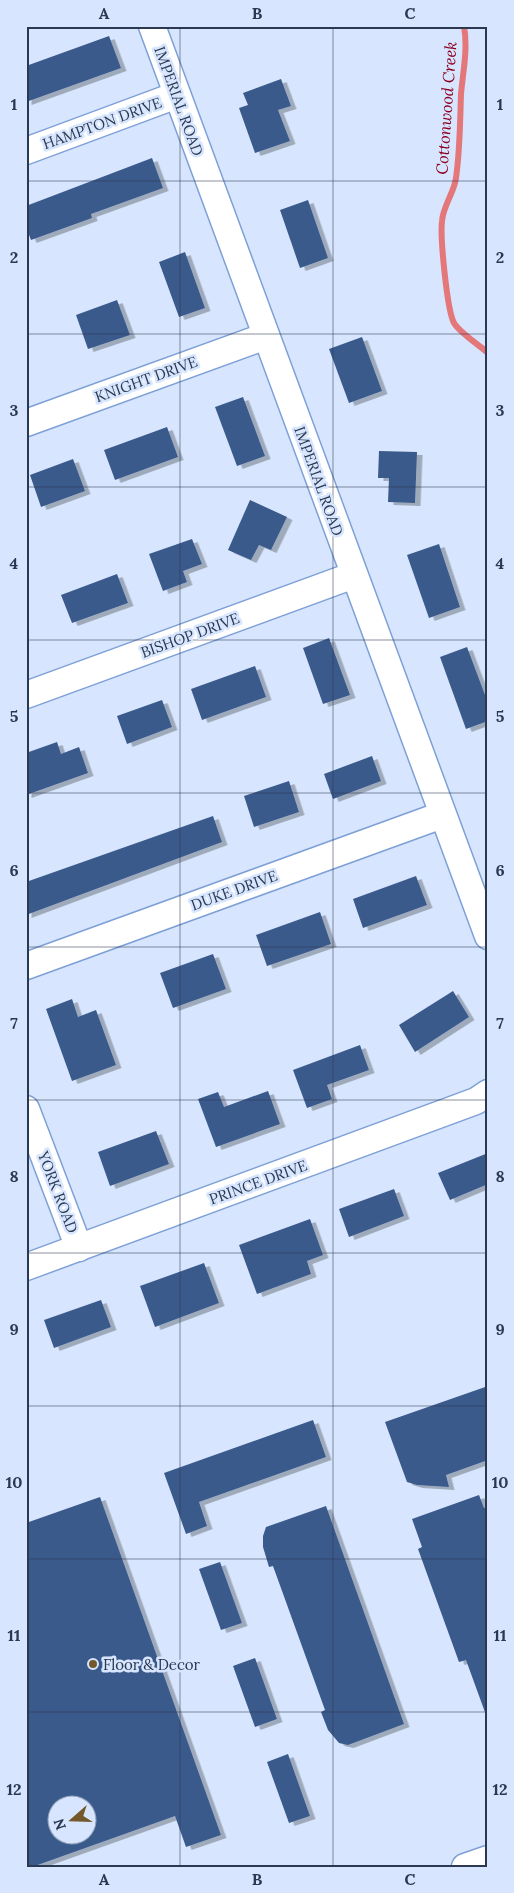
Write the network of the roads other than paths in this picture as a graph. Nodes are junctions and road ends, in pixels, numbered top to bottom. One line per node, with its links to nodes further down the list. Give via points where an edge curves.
1 (152, 26): 2 (street, IMPERIAL ROAD)
2 (177, 95): 3 (street, HAMPTON DRIVE); 4 (street, IMPERIAL ROAD)
3 (26, 151)
4 (266, 336): 5 (street, KNIGHT DRIVE); 6 (street, IMPERIAL ROAD)
5 (26, 423)
6 (354, 575): 7 (street, BISHOP DRIVE); 8 (street, IMPERIAL ROAD)
7 (26, 695)
8 (442, 814): 9 (street, IMPERIAL ROAD); 10 (street, DUKE DRIVE)
9 (488, 936)
10 (26, 966)
11 (488, 1093): 13 (street, PRINCE DRIVE, via 476,1101)
12 (26, 1109): 13 (street, YORK ROAD)
13 (79, 1248): 14 (street, PRINCE DRIVE)
14 (26, 1267)
15 (488, 1858): 16 (street)
16 (465, 1867)

